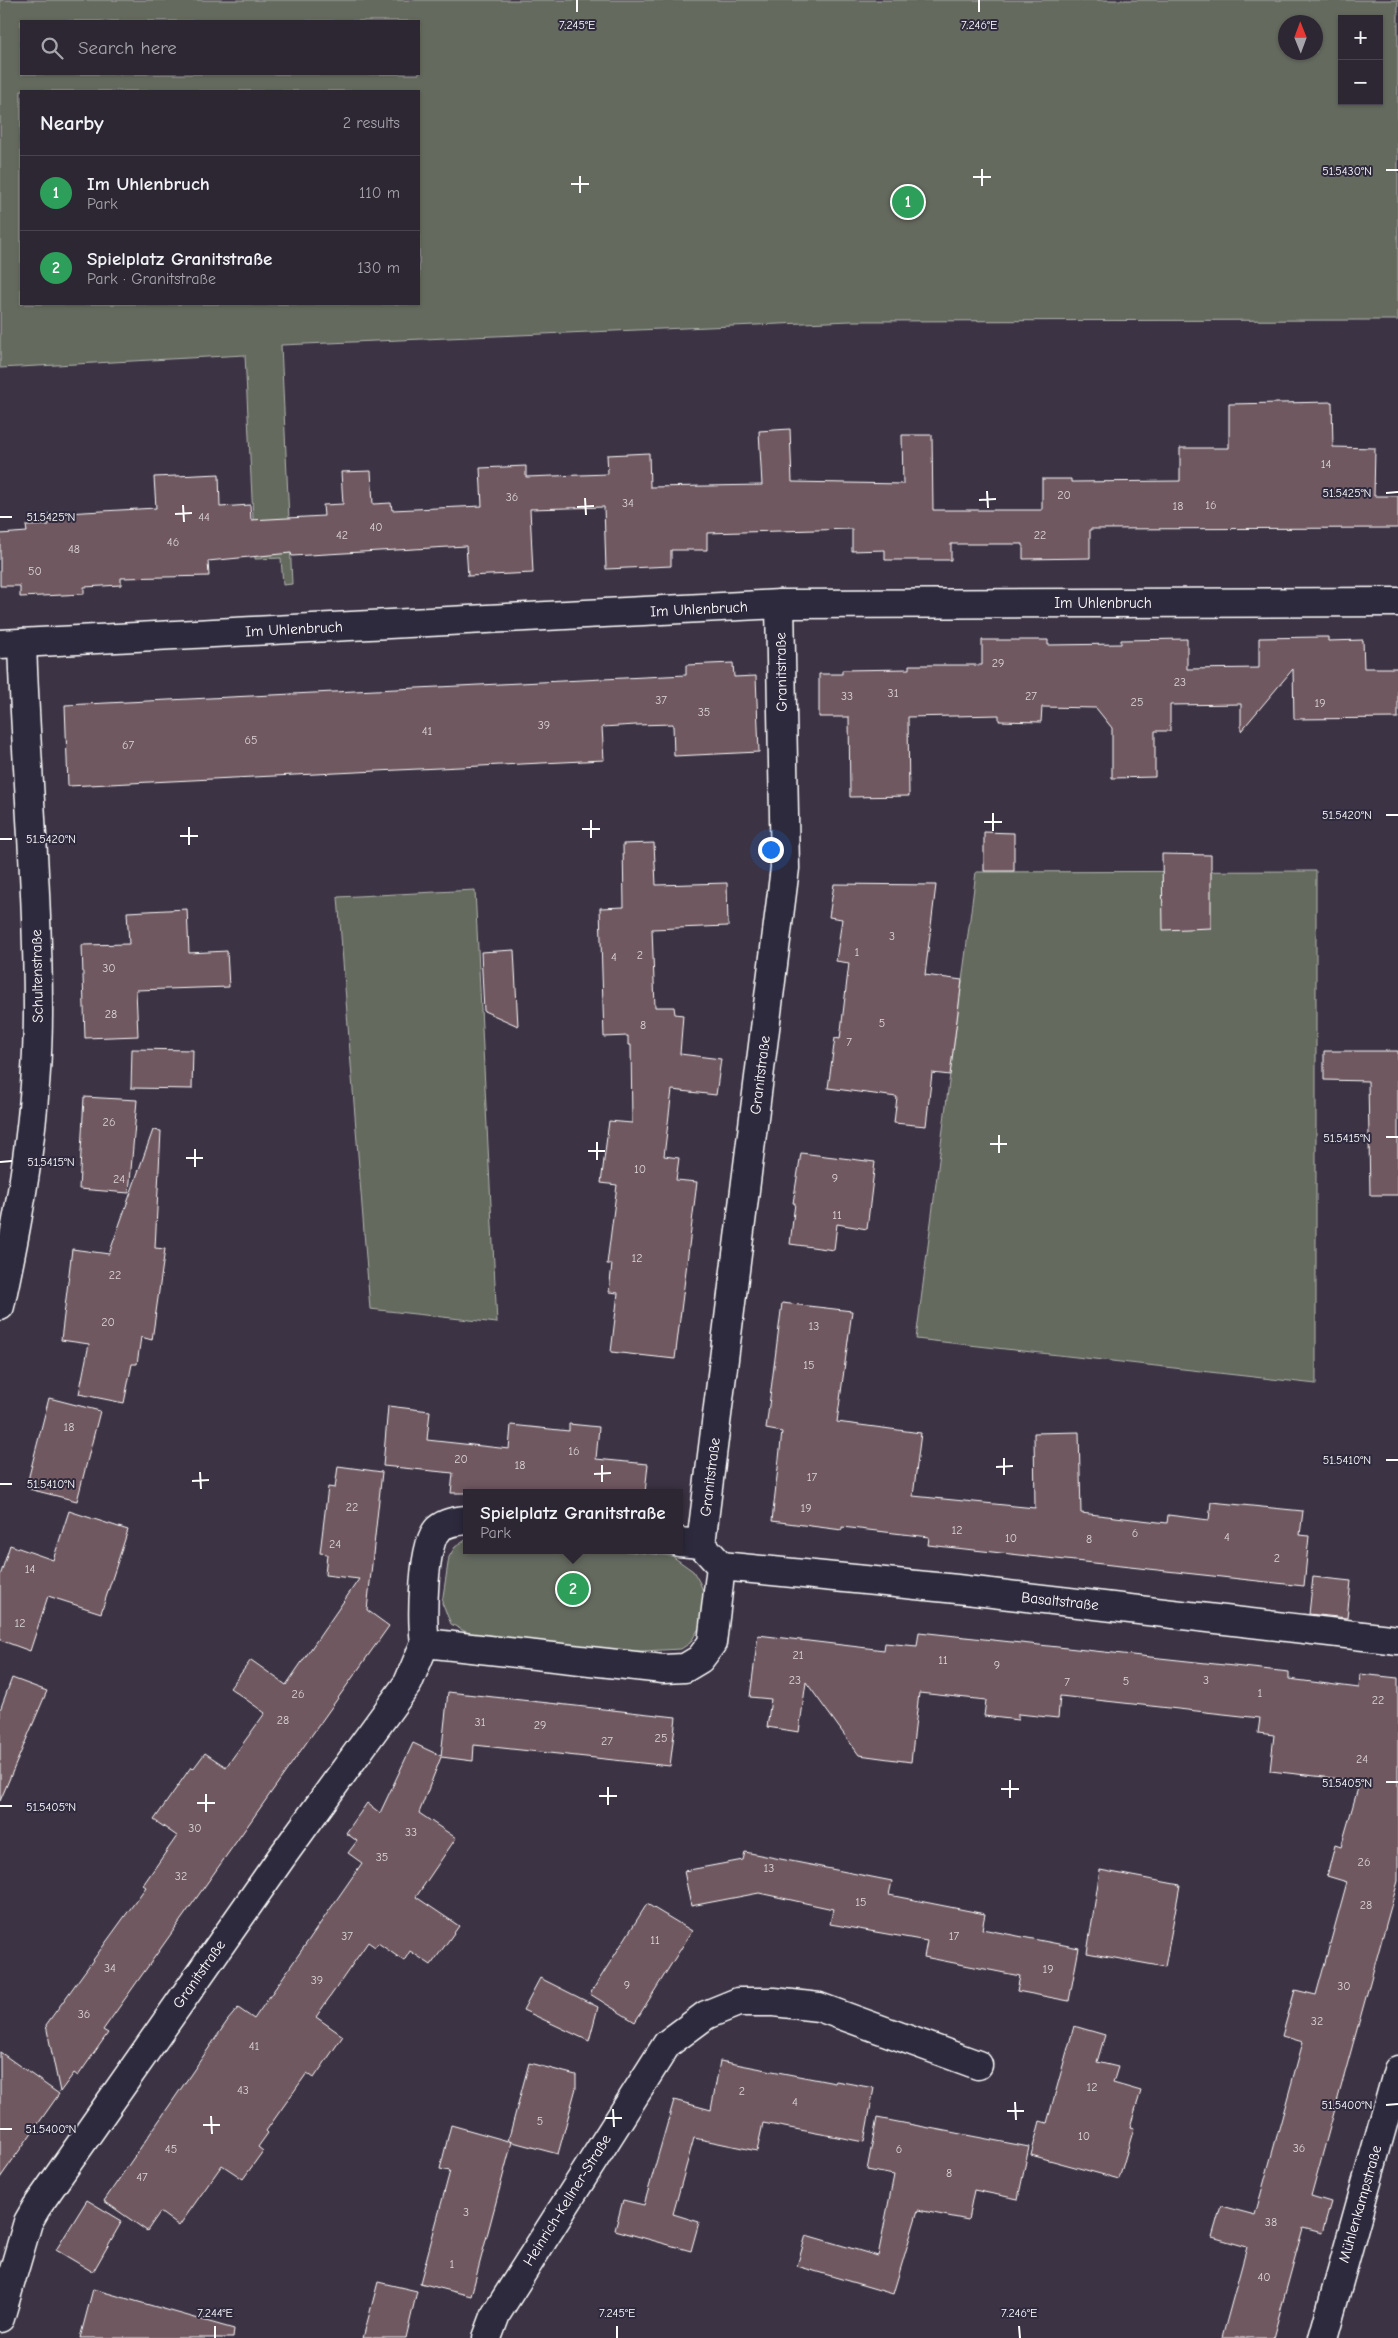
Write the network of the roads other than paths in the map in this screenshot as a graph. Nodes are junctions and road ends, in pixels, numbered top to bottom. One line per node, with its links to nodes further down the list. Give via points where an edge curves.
1 (1398, 602): 2 (street, Im Uhlenbruch)
2 (780, 604): 3 (street, Im Uhlenbruch); 6 (street, Granitstraße, via 785,868)
3 (11, 644): 4 (street, Schultenstraße, via 37,950 38,1020 30,1144 18,1224)
4 (0, 1306)
5 (463, 1520): 9 (street, Granitstraße, via 452,1521 437,1530 430,1545 422,1606)
6 (690, 1543): 7 (street, Granitstraße)
7 (721, 1566): 8 (street, Basaltstraße, via 957,1589); 9 (street, via 712,1643 700,1659 685,1668 663,1669)
8 (1398, 1640)
9 (425, 1643): 12 (street, Granitstraße, via 408,1683 280,1858 36,2208 28,2222)
10 (978, 2065): 13 (street, Heinrich-Kellner-Straße, via 819,2007 738,2002 706,2015 666,2044 496,2314)
11 (1398, 2070): 14 (street, Mühlenkampstraße)
12 (0, 2318)
13 (487, 2338)
14 (1323, 2338)

